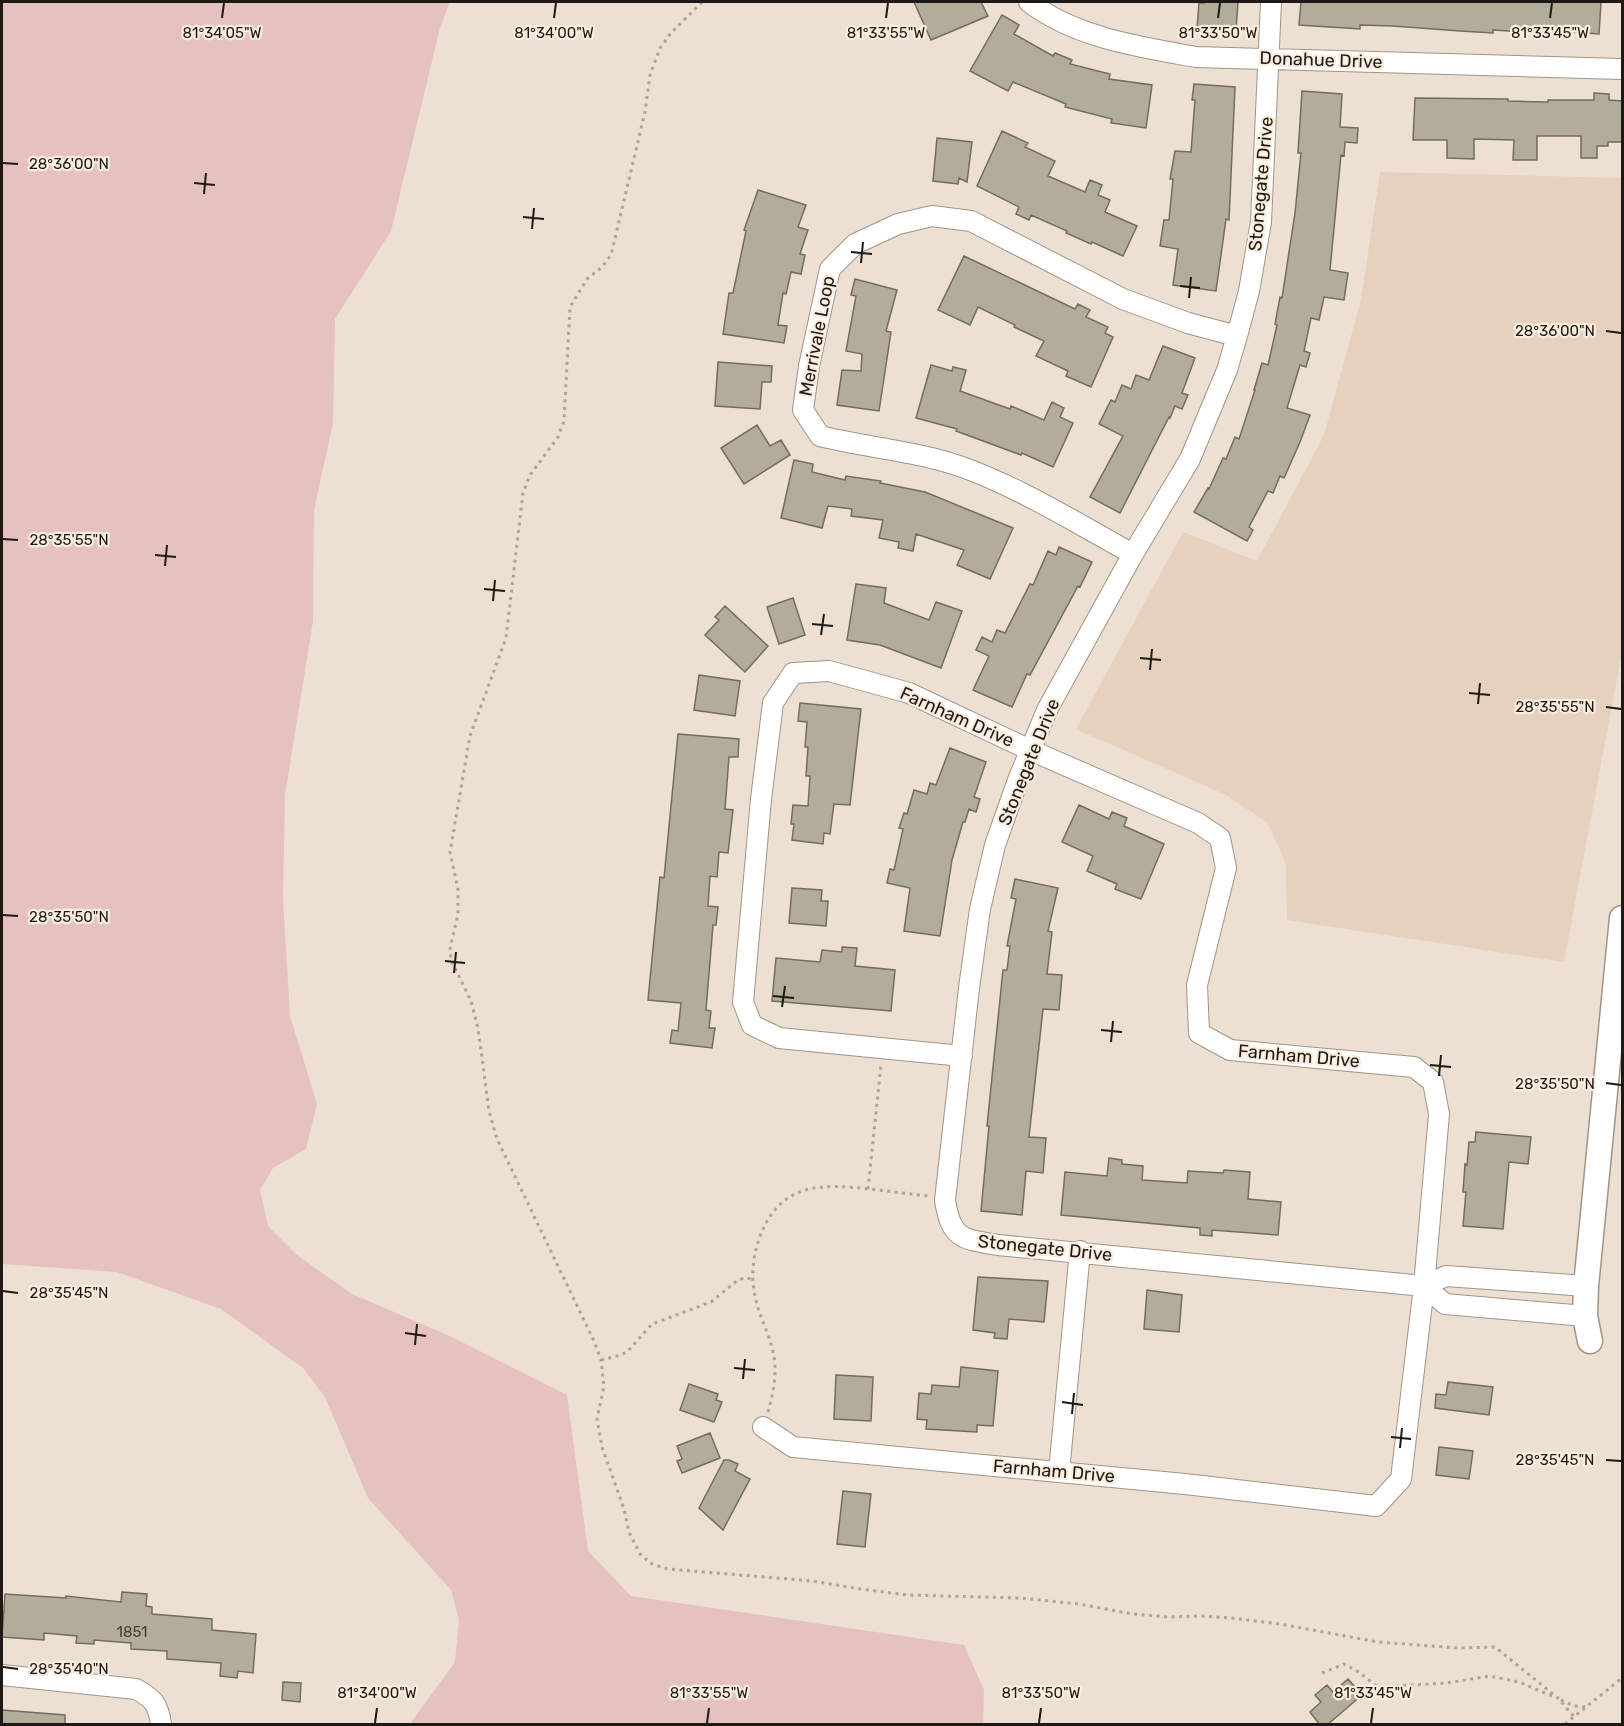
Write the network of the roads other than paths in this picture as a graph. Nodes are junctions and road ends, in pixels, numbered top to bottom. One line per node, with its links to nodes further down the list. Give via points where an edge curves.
1 (1029, 2): 3 (street, Donahue Drive, via 1078,29 1135,46 1197,57)
2 (1271, 2): 3 (street, Stonegate Drive)
3 (1269, 58): 4 (street, Donahue Drive); 5 (street, Stonegate Drive, via 1261,222)
4 (1623, 69)
5 (1237, 336): 6 (street, Stonegate Drive, via 1190,459); 6 (street, Merrivale Loop, via 1123,299 971,221 932,216 898,224 855,244 830,269 803,410 820,436 963,468 1031,498)
6 (1133, 554): 7 (street, Stonegate Drive, via 1047,710)
7 (1030, 750): 9 (street, Stonegate Drive, via 995,845 980,909); 9 (street, Farnham Drive, via 909,693 829,671 793,674 773,703 743,1002 752,1025 779,1038); 11 (street, Farnham Drive, via 1198,823 1221,838 1226,868 1197,985 1199,1033 1230,1050 1414,1067 1433,1082 1439,1114)
8 (1623, 918): 12 (street)
9 (962, 1056): 10 (street, Stonegate Drive, via 945,1198 948,1223 965,1240)
10 (1080, 1251): 11 (street, Stonegate Drive); 16 (street)
11 (1424, 1286): 12 (street, Stonegate Drive, via 1446,1276); 13 (street, via 1445,1304); 16 (street, Farnham Drive, via 1401,1479 1376,1506)
12 (1586, 1286): 13 (street)
13 (1584, 1316): 14 (street)
14 (1590, 1341)
15 (763, 1427): 16 (street, Farnham Drive, via 793,1447)
16 (1059, 1472)
17 (2, 1675): 18 (street, via 136,1689 152,1698)
18 (161, 1725)

